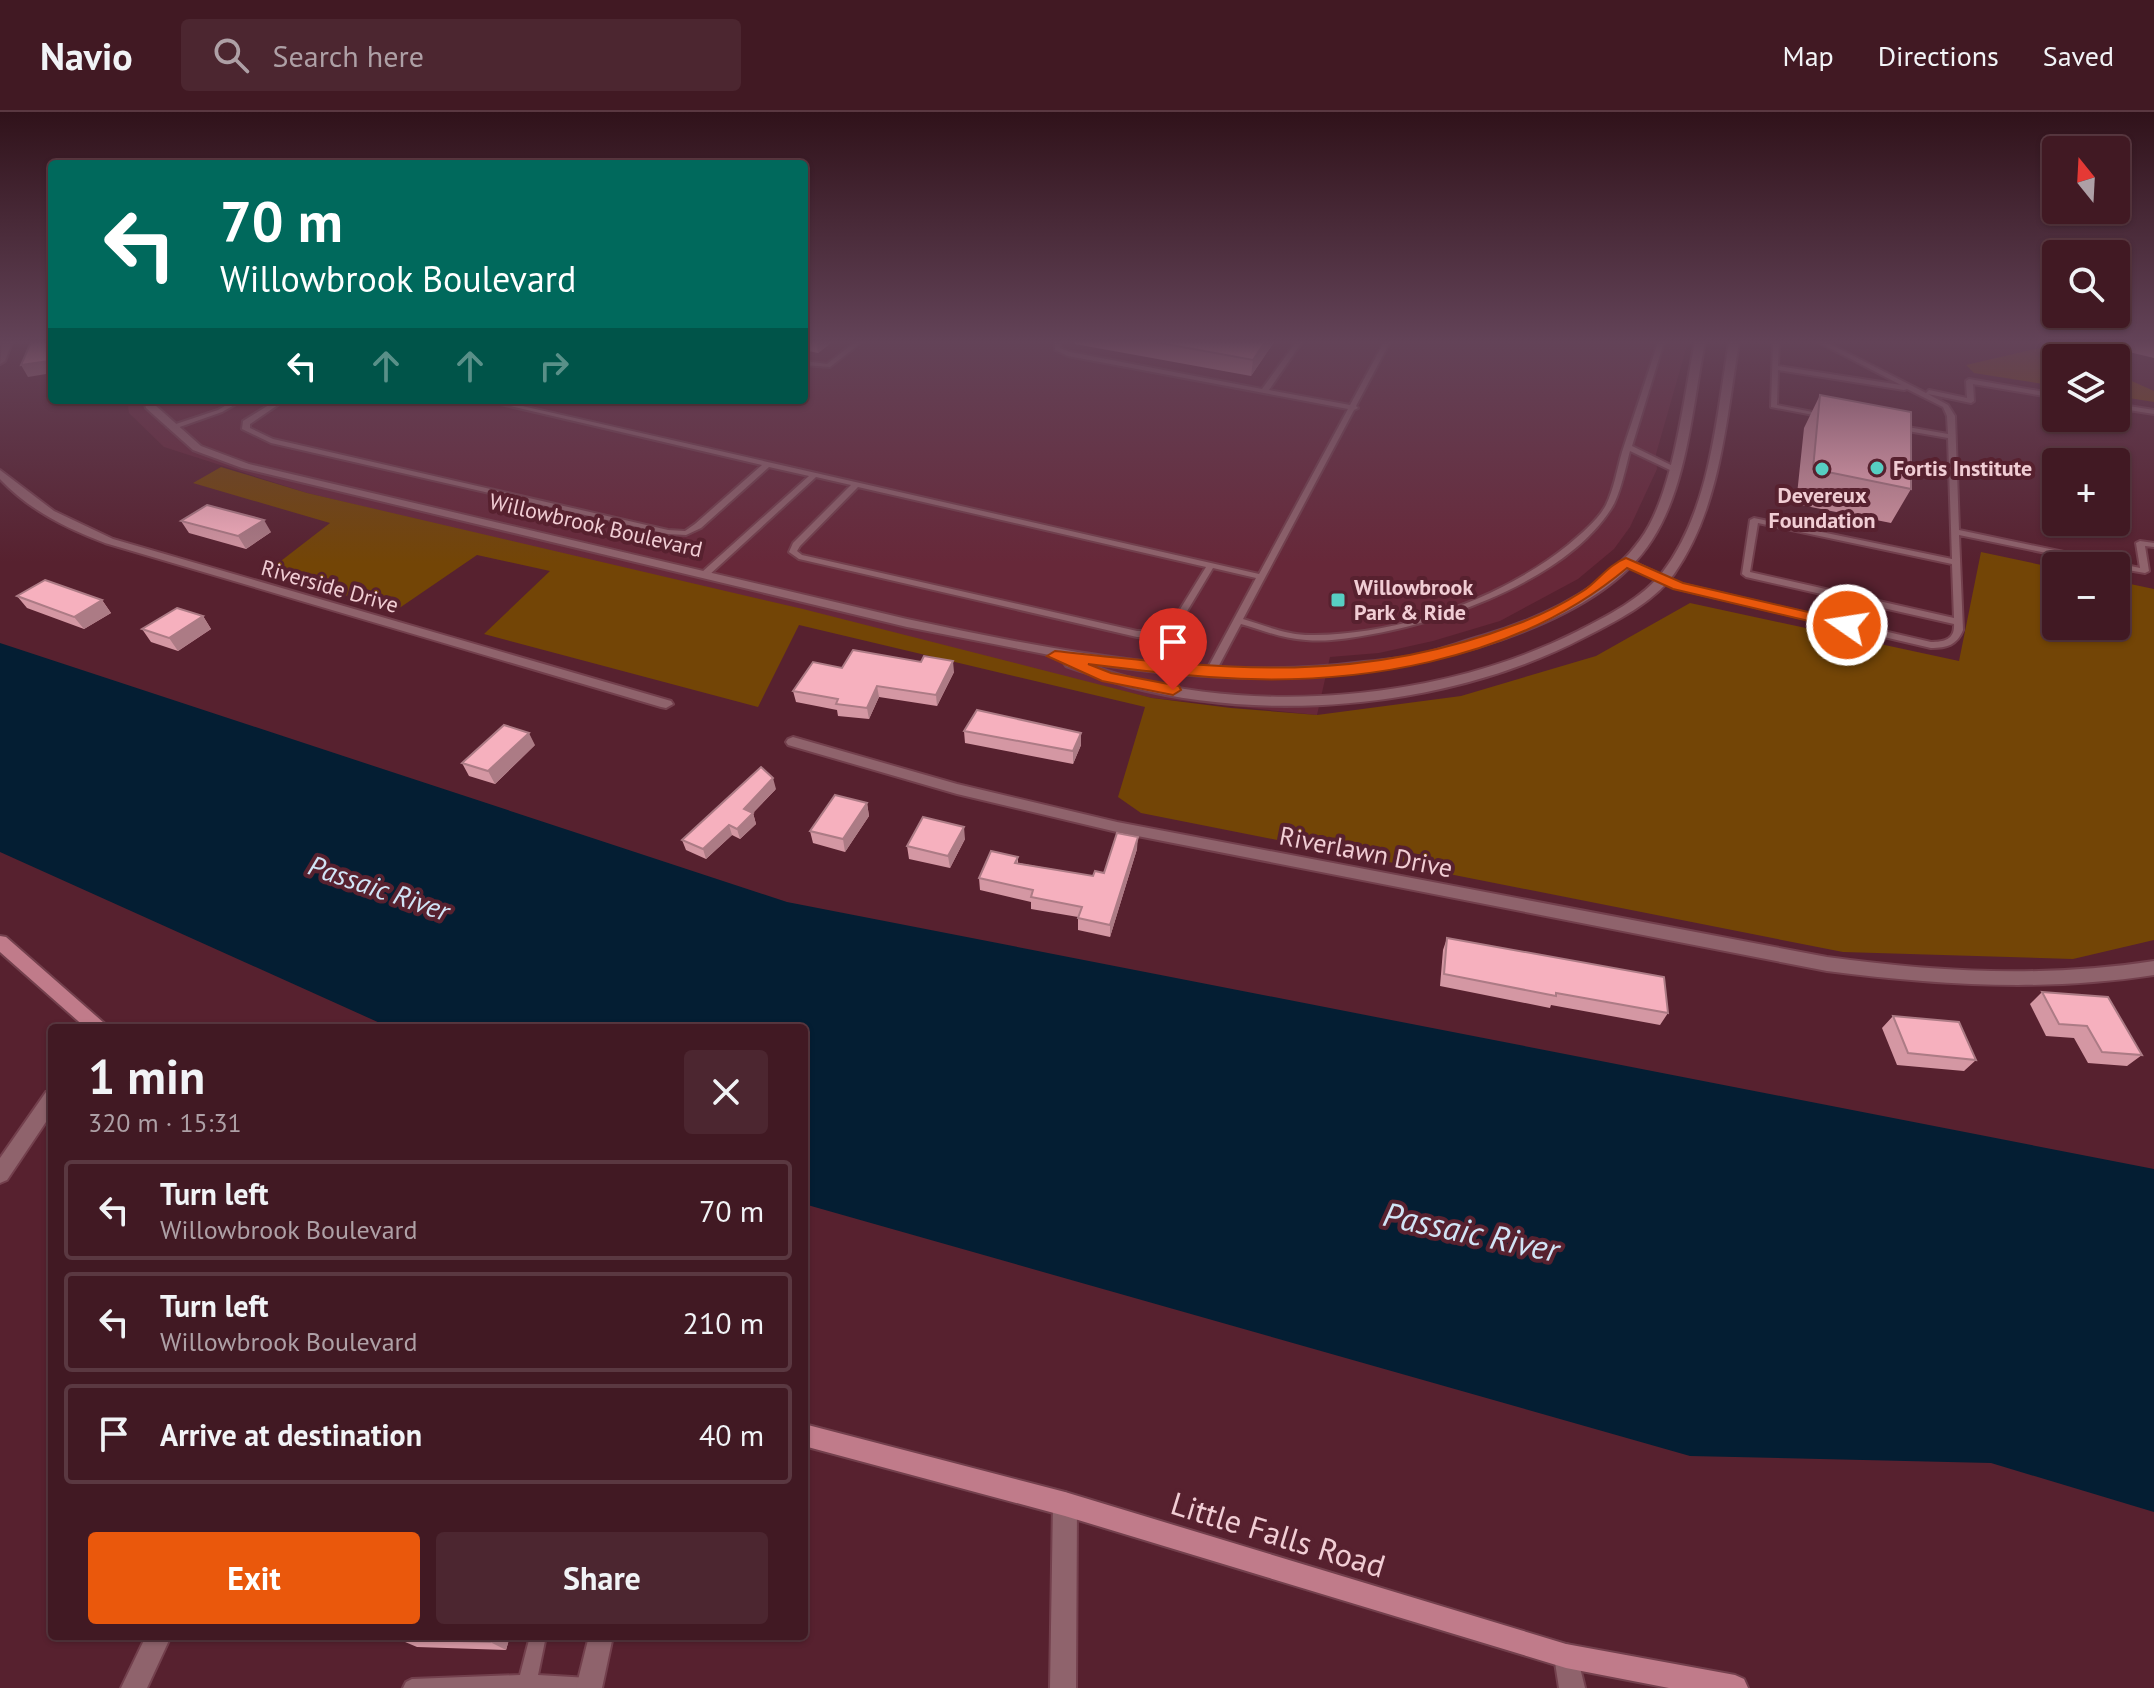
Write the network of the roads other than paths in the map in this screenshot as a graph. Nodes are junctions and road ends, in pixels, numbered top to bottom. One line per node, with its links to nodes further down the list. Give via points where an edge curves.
1 (160, 416): 10 (street, Willowbrook Boulevard)
2 (206, 416): 10 (lane)
3 (255, 416): 14 (lane, via 246,429 271,441 668,532 686,533 698,526)
4 (555, 416): 14 (lane)
5 (1350, 416): 25 (lane)
6 (1638, 416): 13 (lane)
7 (1684, 416): 15 (street, Willowbrook Boulevard)
8 (1719, 416): 26 (street, Willowbrook Boulevard, via 1696,528)
9 (1951, 416): 12 (lane)
10 (171, 427): 24 (street, Willowbrook Boulevard, via 197,448 246,466)
11 (1892, 427): 12 (lane)
12 (1952, 437): 19 (lane)
13 (1628, 447): 15 (lane); 27 (lane, via 1609,507 1596,527 1542,569 1502,590 1414,622 1339,636 1312,639)
14 (768, 464): 17 (lane)
15 (1673, 468): 21 (street, Willowbrook Boulevard, via 1655,528)
16 (0, 473): 31 (street, Riverside Drive, via 47,513 109,541)
17 (814, 475): 18 (lane); 24 (lane)
18 (857, 484): 23 (lane); 23 (lane, via 793,552 1137,634 1174,626)
19 (1955, 532): 20 (lane, via 2145,571 2140,543); 22 (lane)
20 (2154, 545)
21 (1626, 562): 26 (lane); 30 (street, Willowbrook Boulevard, via 1558,611 1460,650 1333,672)
22 (1956, 562): 28 (lane); 28 (lane, via 1754,520 1746,574)
23 (1211, 565): 25 (lane)
24 (705, 574): 29 (street, Willowbrook Boulevard)
25 (1262, 577): 27 (lane)
26 (1664, 578): 28 (lane, via 1678,586 1931,645 1956,639); 29 (street, Willowbrook Boulevard, via 1630,606 1552,651 1472,678 1375,695 1272,700 1223,696 1107,678)
27 (1239, 621): 30 (lane)
28 (1959, 622)
29 (1055, 656): 30 (street, Willowbrook Boulevard)
30 (1210, 673)
31 (666, 704)
32 (793, 742): 34 (street, Riverlawn Drive, via 1117,827 1767,953 1936,977 2074,980)
33 (0, 942): 35 (street)
34 (2154, 968)
35 (93, 1024)
36 (48, 1104): 37 (street)
37 (0, 1174)
38 (808, 1436): 39 (street, Little Falls Road)
39 (1065, 1504): 43 (street, Little Falls Road); 48 (street)
40 (157, 1640): 45 (street)
41 (537, 1640): 44 (lane)
42 (600, 1640): 47 (street)
43 (1566, 1656): 49 (street); 50 (street, Little Falls Road)
44 (527, 1683): 46 (lane); 47 (lane)
45 (134, 1688)
46 (412, 1688)
47 (589, 1688)
48 (1063, 1688)
49 (1572, 1688)
50 (1735, 1688)

